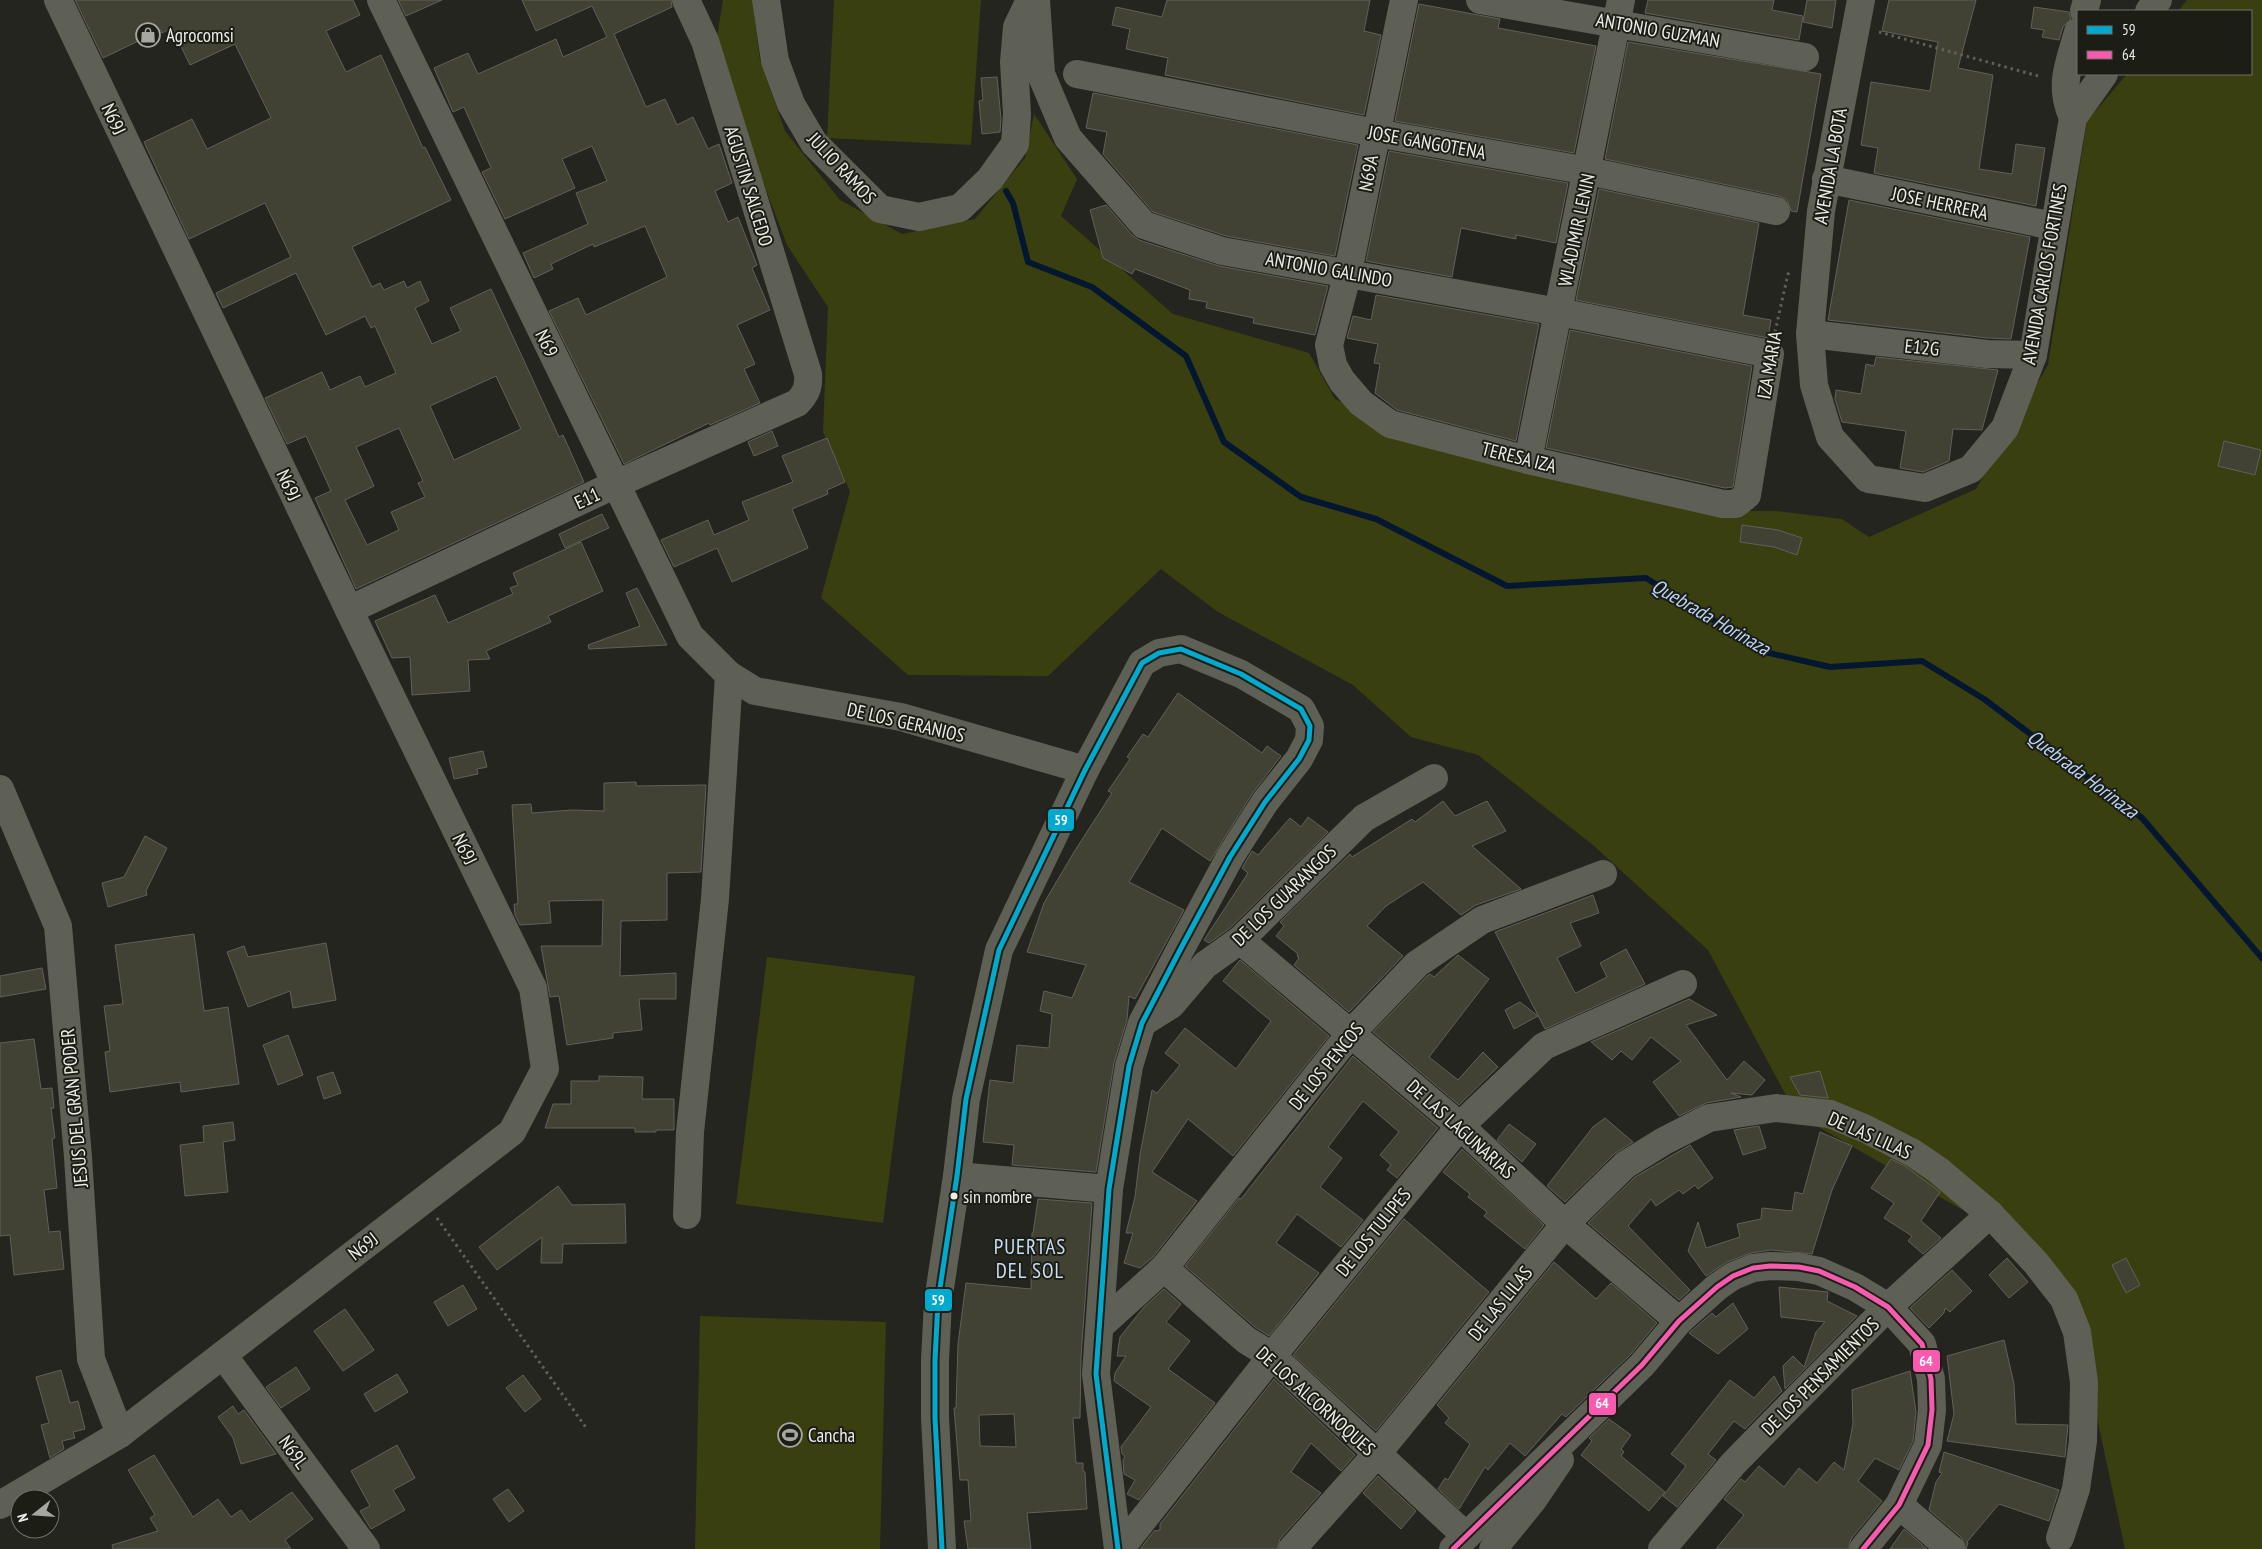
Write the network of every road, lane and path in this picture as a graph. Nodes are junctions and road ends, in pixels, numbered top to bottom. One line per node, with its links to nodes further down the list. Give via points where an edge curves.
1 (58, 0): 35 (street, N69J)
2 (381, 0): 33 (street, N69)
3 (686, 0): 31 (street, AGUSTIN SALCEDO, via 705,41)
4 (766, 0): 5 (street, JULIO RAMOS, via 775,61 792,104 814,143 880,209 919,217 960,208 990,179 1015,144 1016,27)
5 (1030, 0)
6 (1036, 0): 25 (street, ANTONIO GALINDO, via 1041,74 1068,138 1144,225 1222,251)
7 (1404, 0): 19 (street, N69A)
8 (1480, 0): 11 (street, ANTONIO GUZMAN)
9 (2158, 0): 10 (street)
10 (2150, 10)
11 (1619, 11): 14 (street, ANTONIO GUZMAN); 20 (street, WLADIMIR LENIN)
12 (1858, 13): 17 (path); 21 (street, AVENIDA LA BOTA)
13 (2077, 36): 17 (street)
14 (1805, 57)
15 (1077, 74): 19 (street, JOSE GANGOTENA)
16 (2103, 75): 18 (street, AVENIDA CARLOS FORTINES)
17 (2064, 83): 18 (street, via 2066,103)
18 (2073, 118): 23 (street, AVENIDA CARLOS FORTINES)
19 (1376, 133): 20 (street, JOSE GANGOTENA); 25 (street, N69A)
20 (1588, 171): 22 (street, JOSE GANGOTENA); 26 (street, WLADIMIR LENIN)
21 (1826, 179): 23 (street, JOSE HERRERA); 24 (street, AVENIDA LA BOTA)
22 (1776, 211)
23 (2053, 226): 30 (street, AVENIDA CARLOS FORTINES)
24 (1816, 248): 27 (street, AVENIDA LA BOTA); 29 (path, IZA MARIA, via 1788,274)
25 (1348, 272): 26 (street, ANTONIO GALINDO); 28 (street, N69A)
26 (1559, 312): 29 (street, ANTONIO GALINDO); 32 (street, WLADIMIR LENIN)
27 (1810, 334): 30 (street, E12G, via 1987,354); 30 (street, AVENIDA CARLOS FORTINES, via 1814,386 1830,437 1868,479 1925,488 1971,469 1999,435)
28 (1329, 345): 32 (street, TERESA IZA, via 1333,365 1342,381 1361,403 1390,424)
29 (1770, 354): 34 (street, IZA MARIA)
30 (2033, 356)
31 (808, 374): 33 (street, E11, via 809,385 797,403)
32 (1528, 460): 34 (street, TERESA IZA, via 1723,504 1736,504)
33 (616, 484): 35 (street, E11); 36 (street, N69, via 690,636)
34 (1747, 496)
35 (349, 610): 48 (street, N69J, via 533,988 545,1069 512,1132)
36 (729, 675): 37 (street, DE LOS GERANIOS, via 755,691 901,717); 50 (street, via 715,899 690,1132)
37 (1085, 770): 43 (street, via 1142,663 1159,653 1181,649 1241,674 1301,709 1310,726 1309,740 1300,758 1265,802 1230,856); 46 (street, via 999,950 966,1099)
38 (1434, 778): 41 (street, DE LOS GUARANGOS, via 1364,818)
39 (0, 789): 60 (street, JESUS DEL GRAN PODER, via 58,926 91,1359)
40 (1603, 874): 44 (street, DE LOS PENCOS, via 1482,920 1417,964)
41 (1240, 940): 43 (street, DE LOS GUARANGOS, via 1206,965 1171,1005); 44 (street, DE LAS LAGUNARIAS)
42 (1683, 984): 45 (street, DE LOS TULIPES, via 1544,1046)
43 (1142, 1023): 47 (street, via 1129,1066)
44 (1350, 1034): 45 (street, DE LAS LAGUNARIAS); 52 (street, DE LOS PENCOS)
45 (1460, 1126): 51 (street, DE LAS LAGUNARIAS); 57 (street, DE LOS TULIPES)
46 (957, 1176): 47 (street); 67 (street, via 938,1301 935,1360)
47 (1109, 1189): 55 (street)
48 (424, 1199): 56 (street, N69J); 59 (path)
49 (1990, 1214): 51 (street, DE LAS LILAS, via 1938,1170 1866,1129 1830,1114 1776,1108 1709,1118 1664,1140 1625,1165); 53 (street, DE LOS PENSAMIENTOS); 64 (street, DE LAS LILAS, via 2036,1263 2064,1299 2077,1332 2084,1382 2083,1441 2076,1489)
50 (687, 1215)
51 (1564, 1224): 54 (street, DE LAS LAGUNARIAS); 61 (street, DE LAS LILAS)
52 (1164, 1268): 55 (street, DE LOS PENCOS); 57 (street, DE LOS ALCORNOQUES, via 1246,1340)
53 (1888, 1308): 54 (street, via 1856,1288 1819,1271 1770,1266 1732,1276); 63 (street, via 1922,1344 1931,1379 1928,1445); 71 (street, DE LOS PENSAMIENTOS, via 1733,1464)
54 (1679, 1321): 58 (street, via 1642,1364)
55 (1101, 1325): 68 (street, via 1096,1374)
56 (223, 1355): 60 (street, N69J); 66 (street, N69L)
57 (1272, 1356): 61 (street, DE LOS ALCORNOQUES); 68 (street, DE LOS TULIPES)
58 (1590, 1415): 65 (street); 70 (street, via 1534,1500)
59 (587, 1429)
60 (120, 1434): 62 (street, N69J)
61 (1376, 1455): 65 (street, DE LOS ALCORNOQUES); 69 (street, DE LAS LILAS)
62 (0, 1505)
63 (1899, 1505): 72 (street); 73 (street)
64 (2060, 1538)
65 (1459, 1542)
66 (366, 1549)
67 (942, 1549)
68 (1119, 1549)
69 (1292, 1549)
70 (1493, 1549)
71 (1662, 1549)
72 (1863, 1549)
73 (1951, 1549)

